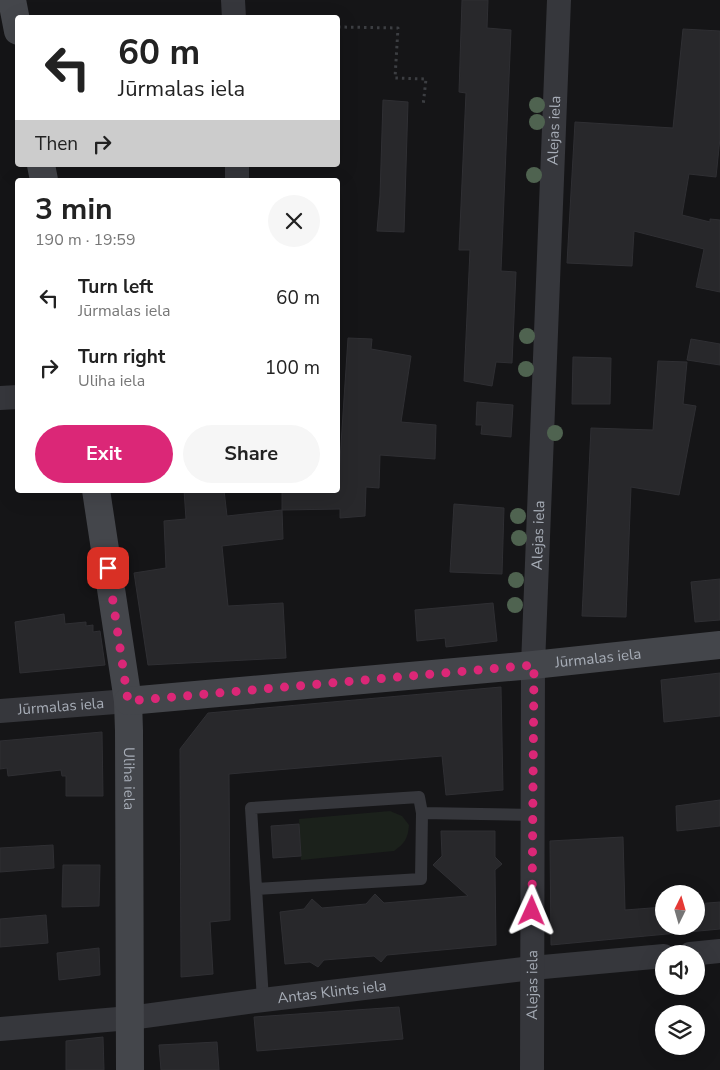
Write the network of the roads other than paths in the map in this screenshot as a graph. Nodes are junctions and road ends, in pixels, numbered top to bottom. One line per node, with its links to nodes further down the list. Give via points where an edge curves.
1 (12, 0): 5 (main road)
2 (233, 0): 4 (street)
3 (559, 0): 10 (street, Alejas iela)
4 (234, 15)
5 (15, 16)
6 (15, 397): 7 (street)
7 (0, 398)
8 (96, 493): 11 (main road, Uliha iela)
9 (720, 645): 10 (main road, Jūrmalas iela)
10 (534, 665): 11 (main road, Jūrmalas iela); 14 (street, Alejas iela)
11 (128, 701): 12 (street, Jūrmalas iela); 21 (main road, Uliha iela)
12 (0, 712)
13 (422, 813): 14 (lane); 15 (lane, via 421,879); 15 (lane, via 419,797 252,808)
14 (534, 815): 19 (street, Alejas iela)
15 (256, 889): 20 (lane)
16 (720, 951): 17 (street)
17 (705, 952)
18 (655, 957): 19 (street, Antas Klints iela)
19 (532, 968): 20 (street, Antas Klints iela); 24 (street, Alejas iela)
20 (264, 1000): 21 (street, Antas Klints iela)
21 (130, 1018): 22 (street, Antas Klints iela); 23 (main road, Uliha iela)
22 (0, 1029)
23 (130, 1070)
24 (532, 1070)

